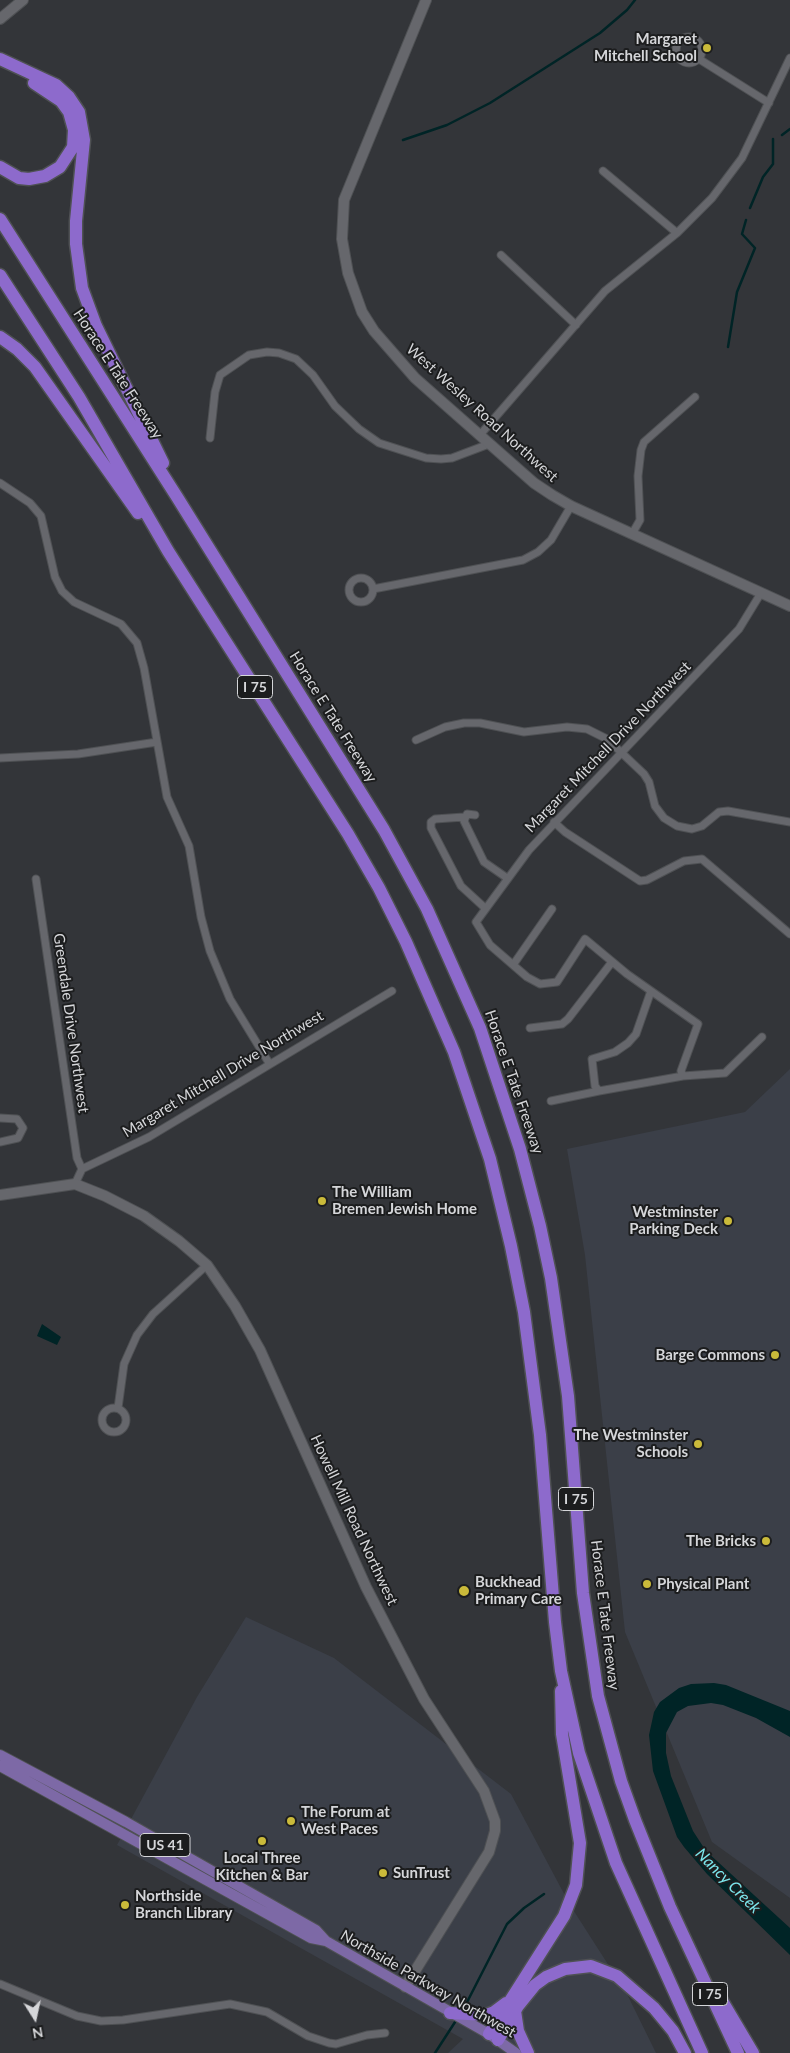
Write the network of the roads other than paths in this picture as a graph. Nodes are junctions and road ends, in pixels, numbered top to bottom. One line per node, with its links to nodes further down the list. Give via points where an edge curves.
1 (23, 0): 3 (main road)
2 (426, 0): 17 (main road, West Wesley Road Northwest, via 347,187 342,239 353,291 374,331 415,378)
3 (0, 19)
4 (790, 58): 7 (street)
5 (699, 59): 7 (street)
6 (2, 63): 8 (highway, via 61,101 73,122 75,139 66,161 45,176 19,178); 21 (highway, via 56,85 70,97 79,112 84,140 76,244 82,288 96,326 141,415)
7 (769, 103): 11 (street, via 728,179)
8 (0, 167)
9 (603, 171): 11 (street)
10 (0, 219): 21 (highway, Horace E Tate Freeway / I 75)
11 (676, 233): 14 (street, via 618,279)
12 (502, 254): 14 (street)
13 (0, 275): 24 (highway, I 75, via 78,397)
14 (576, 325): 17 (street)
15 (0, 337): 24 (highway, via 18,349 35,367 133,507)
16 (695, 398): 23 (street, via 644,442 638,476 640,520)
17 (479, 436): 19 (main road, West Wesley Road Northwest)
18 (210, 438): 19 (street, via 220,375 249,356 267,352 296,359 313,375 335,406 379,443 441,460)
19 (488, 444): 22 (main road, West Wesley Road Northwest, via 534,483)
20 (0, 483): 29 (street, via 30,502 41,516 55,577 66,596 121,624 137,643)
21 (177, 497): 61 (highway, Horace E Tate Freeway / I 75, via 398,853 442,941 489,1053 534,1198 554,1296 568,1396 583,1593 598,1696 635,1820)
22 (571, 506): 23 (main road, West Wesley Road Northwest); 25 (street, via 551,540 523,560)
23 (632, 534): 26 (main road, West Wesley Road Northwest)
24 (168, 551): 58 (highway, I 75, via 379,888 454,1052 490,1159 524,1312 534,1375)
25 (373, 589)
26 (761, 593): 27 (main road, West Wesley Road Northwest); 30 (street, Margaret Mitchell Drive Northwest, via 739,630)
27 (789, 604)
28 (416, 740): 30 (street, via 445,727 464,723 524,732 576,727 601,734)
29 (157, 742): 31 (street, via 78,754); 47 (street, via 167,797 189,846 200,917 214,965 230,999)
30 (621, 753): 34 (street, Margaret Mitchell Drive Northwest); 35 (street, via 644,774 655,806 664,818 677,826 692,829 719,812 728,811)
31 (0, 758)
32 (475, 814): 33 (street)
33 (464, 817): 36 (street, via 484,862); 38 (street, via 435,819 431,828 461,886)
34 (554, 822): 36 (street, Margaret Mitchell Drive Northwest); 40 (street, via 640,880 647,880 684,861 702,860)
35 (790, 822)
36 (507, 878): 38 (street, Margaret Mitchell Drive Northwest)
37 (36, 879): 53 (street, Greendale Drive Northwest, via 77,1158)
38 (486, 908): 42 (street, Margaret Mitchell Drive Northwest, via 476,922 490,945)
39 (552, 909): 42 (street)
40 (790, 934)
41 (612, 962): 42 (street, via 585,939 557,982 540,984); 43 (street); 45 (street, via 562,1024)
42 (513, 964)
43 (651, 990): 48 (street, via 698,1024 681,1071); 49 (street, via 636,1034 615,1052 592,1059 595,1086)
44 (392, 991): 47 (street, Margaret Mitchell Drive Northwest)
45 (530, 1028)
46 (762, 1037): 48 (street, via 725,1072)
47 (269, 1063): 53 (street, Margaret Mitchell Drive Northwest, via 149,1137)
48 (683, 1076): 49 (street)
49 (599, 1091): 50 (street)
50 (551, 1101)
51 (0, 1118): 52 (street, via 17,1119 22,1128 18,1138)
52 (0, 1142)
53 (82, 1169): 54 (street)
54 (74, 1184): 55 (main road, Howell Mill Road Northwest); 56 (main road, Howell Mill Road Northwest, via 144,1216)
55 (0, 1195)
56 (207, 1265): 57 (street, via 153,1314 137,1335 124,1364); 64 (main road, Howell Mill Road Northwest, via 260,1350 366,1587 424,1699 484,1791 492,1810 495,1832 489,1852)
57 (118, 1408)
58 (562, 1671): 65 (highway, via 562,1734 578,1828 579,1869 564,1916); 73 (highway, I 75, via 579,1752 612,1854)
59 (0, 1755): 62 (main road, Northside Parkway Northwest / US 41, via 316,1930)
60 (0, 1766): 62 (main road, Northside Parkway Northwest / US 41, via 311,1938)
61 (683, 1934): 74 (highway, Horace E Tate Freeway / I 75); 75 (highway)
62 (326, 1941): 64 (main road, Northside Parkway Northwest / US 41)
63 (0, 1984): 68 (street, via 76,2016 101,2021 230,2004 268,2012 308,2036 329,2043)
64 (405, 1987): 67 (main road, Northside Parkway Northwest / US 41)
65 (515, 1994): 67 (highway, via 490,2014); 69 (highway)
66 (515, 2011): 69 (highway); 71 (highway, via 518,2031); 72 (highway, via 527,1994 546,1977 566,1968 591,1966 617,1976 654,2008 673,2031)
67 (450, 2013): 69 (main road, Northside Parkway Northwest / US 41)
68 (386, 2033)
69 (493, 2037): 70 (main road, Northside Parkway Northwest / US 41)
70 (516, 2053)
71 (528, 2053)
72 (685, 2053)
73 (702, 2053)
74 (738, 2053)
75 (752, 2053)

